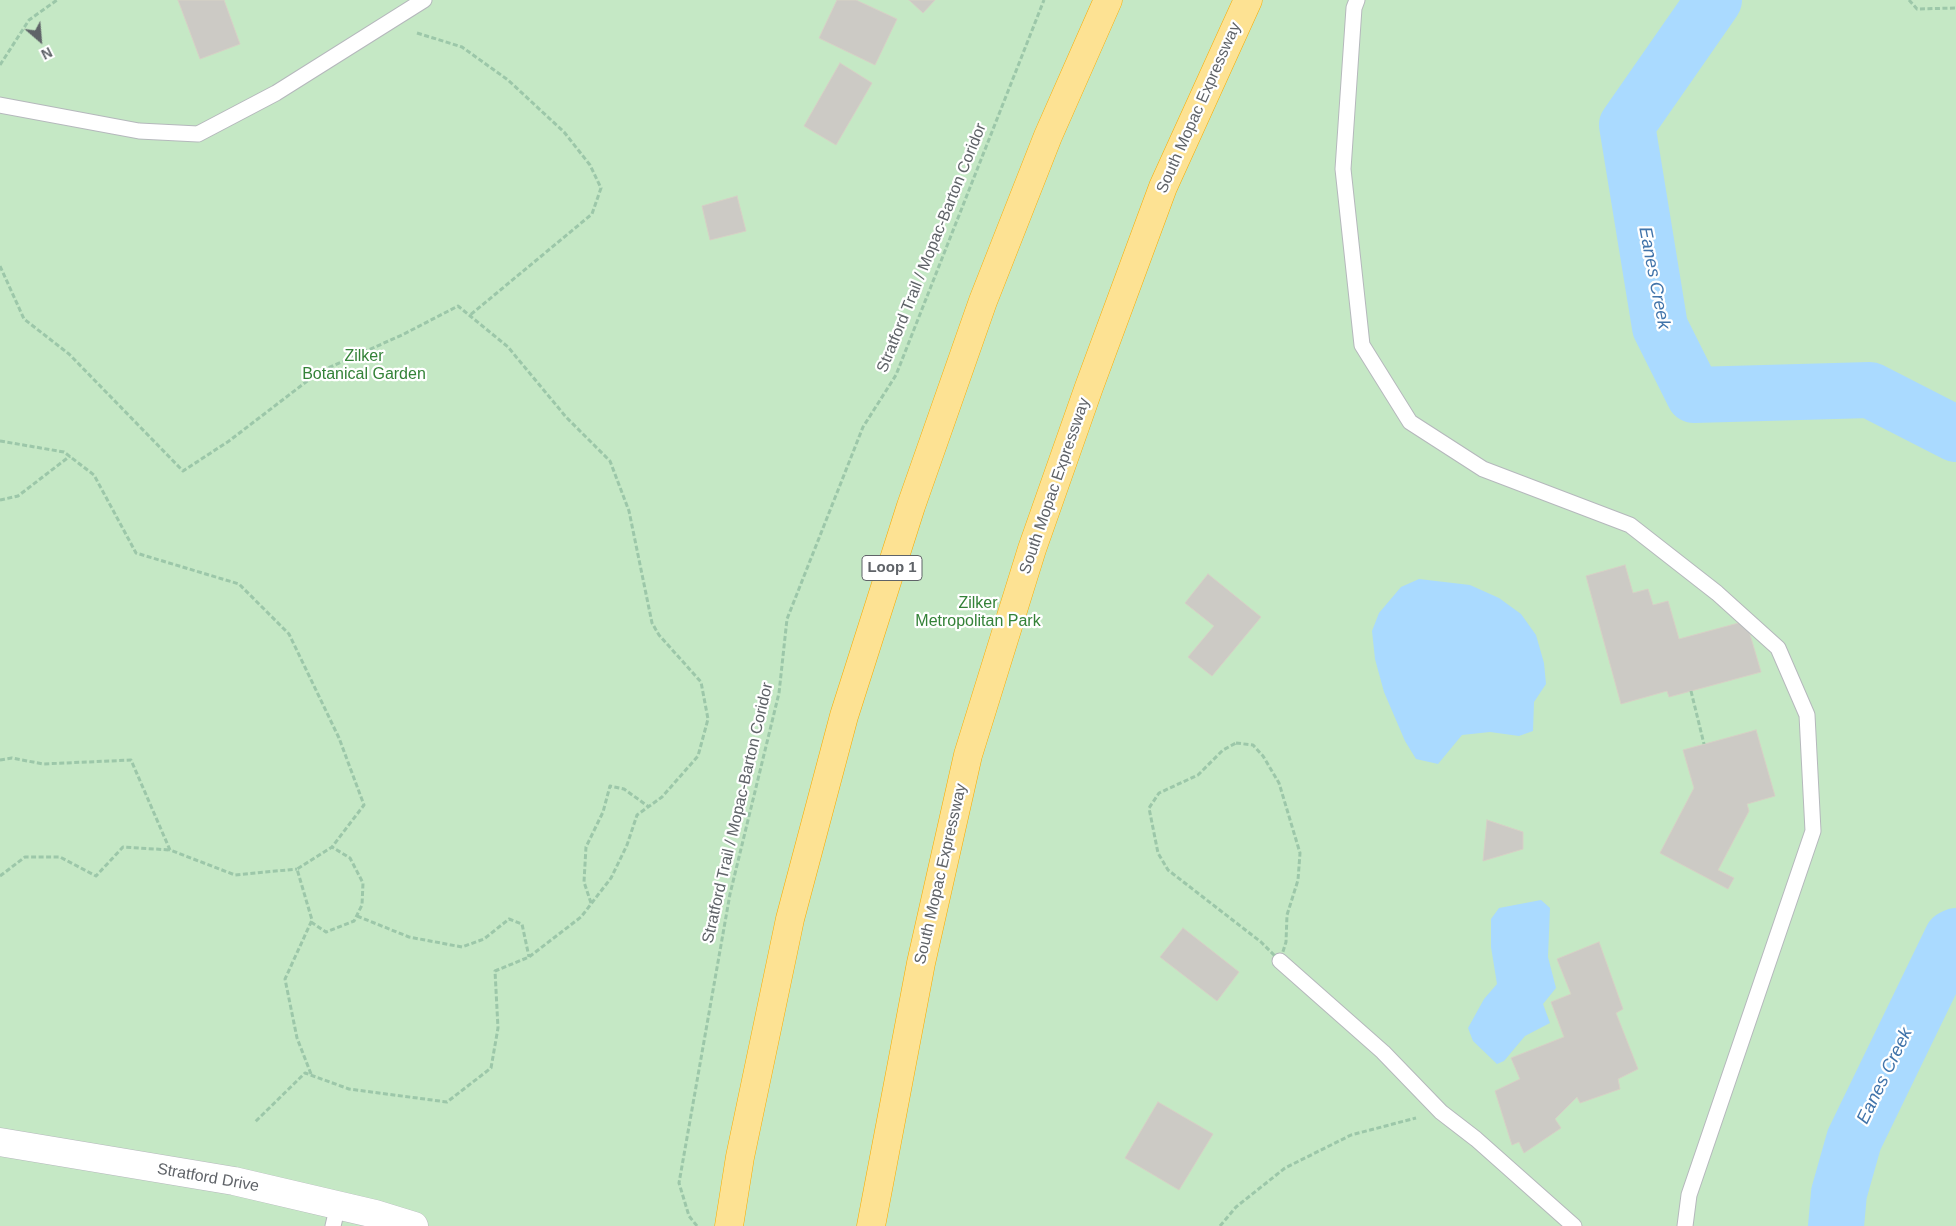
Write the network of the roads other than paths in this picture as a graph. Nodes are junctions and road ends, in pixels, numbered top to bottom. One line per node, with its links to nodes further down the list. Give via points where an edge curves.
1 (424, 0): 5 (lane, via 276,93 198,134 139,131)
2 (1108, 0): 11 (highway, Loop 1, via 1048,136 983,301 911,506 844,716 790,919 740,1157)
3 (1248, 0): 9 (highway, South Mopac Expressway, via 1163,187 1032,549 968,754 921,963)
4 (1356, 0): 13 (lane, via 1343,169 1362,345 1410,422 1483,468 1630,525 1717,593 1778,648 1807,715 1813,831 1689,1195)
5 (0, 105)
6 (1280, 961): 12 (lane, via 1383,1052 1440,1112 1476,1139)
7 (0, 1142): 8 (street, Stratford Drive, via 234,1181)
8 (335, 1215): 10 (street, Stratford Drive)
9 (872, 1215)
10 (414, 1226)
11 (729, 1226)
12 (1574, 1226)
13 (1685, 1226)

